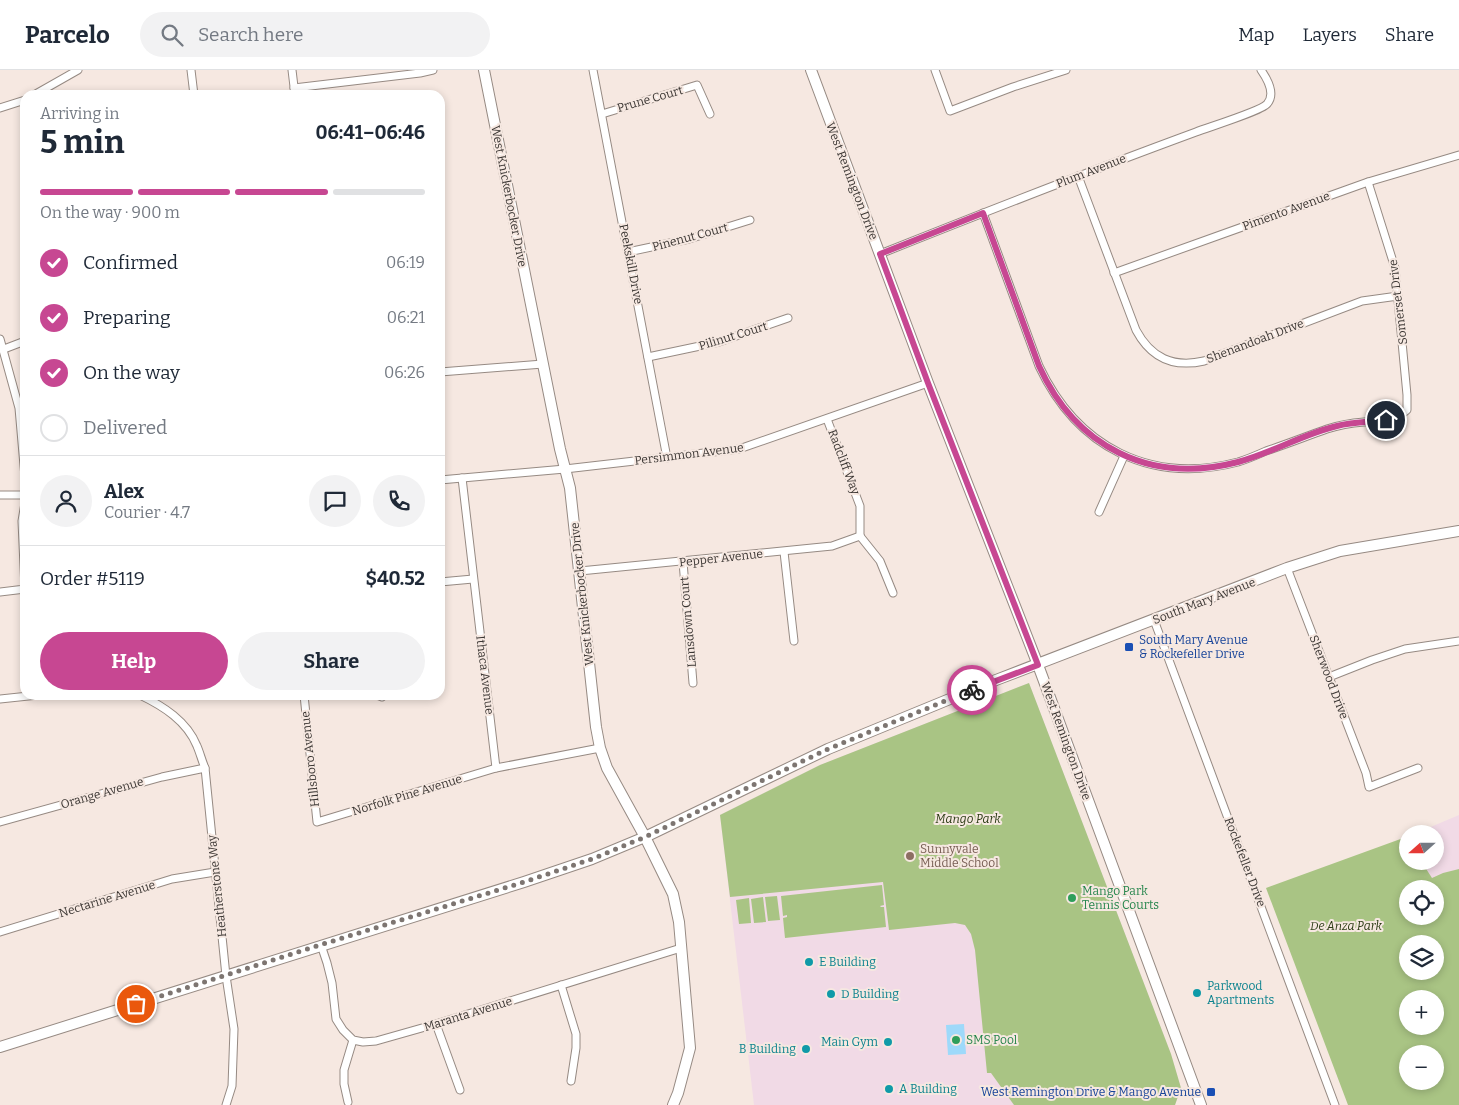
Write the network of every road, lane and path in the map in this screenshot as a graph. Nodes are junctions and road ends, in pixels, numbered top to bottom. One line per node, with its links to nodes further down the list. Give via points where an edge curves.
1 (78, 70): 11 (street)
2 (191, 70): 12 (street)
3 (292, 70): 13 (street)
4 (433, 70): 14 (street)
5 (484, 70): 33 (street, West Knickerbocker Drive)
6 (593, 70): 17 (street, Peekskill Drive)
7 (811, 70): 25 (street, West Remington Drive)
8 (935, 70): 9 (street, via 950,111)
9 (1066, 70)
10 (1261, 70): 20 (street, Plum Avenue, via 1271,88 1268,104 1262,108)
11 (42, 90)
12 (193, 90)
13 (294, 90)
14 (301, 90)
15 (20, 102): 16 (street)
16 (0, 108)
17 (602, 114): 18 (street, Prune Court, via 697,86); 24 (street, Peekskill Drive)
18 (710, 114)
19 (1459, 155): 21 (street, Pimento Avenue)
20 (1078, 176): 22 (street, Plum Avenue); 26 (street, Shenandoah Drive)
21 (1368, 182): 26 (street, Pimento Avenue); 27 (street, Somerset Drive, via 1393,258)
22 (983, 213): 25 (street, Plum Avenue); 38 (street, via 1039,366 1056,398 1078,424 1098,441)
23 (750, 220): 24 (street, Pinenut Court, via 689,239)
24 (628, 252): 32 (street, Peekskill Drive)
25 (880, 254): 35 (street, West Remington Drive)
26 (1114, 272): 27 (street, Shenandoah Drive, via 1141,338 1153,352 1181,364 1204,361 1362,301)
27 (1398, 296): 38 (street, Somerset Drive, via 1408,395 1407,410 1398,417 1337,426 1232,463 1200,468 1140,462)
28 (788, 318): 32 (street, Pilinut Court, via 719,342)
29 (0, 339): 31 (street)
30 (20, 343): 31 (street)
31 (4, 349): 37 (street)
32 (648, 357): 39 (street, Peekskill Drive)
33 (543, 364): 34 (street); 40 (street, West Knickerbocker Drive)
34 (445, 372)
35 (928, 383): 36 (street, Persimmon Avenue); 60 (street, West Remington Drive)
36 (827, 419): 39 (street, Persimmon Avenue, via 739,450); 47 (street, Radcliff Way, via 860,506)
37 (20, 420)
38 (1124, 456): 45 (street)
39 (667, 458): 40 (street, Persimmon Avenue)
40 (565, 469): 41 (street, Persimmon Avenue); 51 (street, West Knickerbocker Drive)
41 (462, 478): 42 (street, Persimmon Avenue); 52 (street, Ithaca Avenue)
42 (445, 480)
43 (0, 494): 44 (street)
44 (20, 495)
45 (1099, 512)
46 (1459, 532): 50 (street, South Mary Avenue, via 1340,551)
47 (860, 536): 48 (street, Pepper Avenue, via 832,546); 56 (street, via 880,561)
48 (784, 552): 49 (street, Pepper Avenue); 58 (street)
49 (683, 562): 51 (street, Pepper Avenue); 62 (street, Lansdown Court)
50 (1287, 568): 57 (street, South Mary Avenue); 61 (street, Sherwood Drive)
51 (580, 571): 67 (street, West Knickerbocker Drive)
52 (473, 579): 53 (street); 69 (street, Ithaca Avenue)
53 (445, 582)
54 (20, 590): 55 (street)
55 (0, 592)
56 (893, 594)
57 (1154, 620): 60 (street, South Mary Avenue); 89 (street, Rockefeller Drive)
58 (794, 641)
59 (1459, 641): 61 (street, via 1405,649)
60 (1038, 665): 73 (street, South Mary Avenue, via 828,749); 88 (street, West Remington Drive)
61 (1328, 677): 70 (street, Sherwood Drive, via 1369,786)
62 (693, 683)
63 (20, 697): 64 (street)
64 (0, 699)
65 (151, 700): 68 (street, Heatherstone Way, via 171,712 184,726 197,744)
66 (304, 700): 72 (street, Hillsboro Avenue)
67 (600, 748): 69 (street); 73 (street, West Knickerbocker Drive, via 607,768)
68 (205, 768): 71 (street, Orange Avenue); 74 (street, Heatherstone Way)
69 (496, 768): 72 (street, Norfolk Pine Avenue)
70 (1418, 768)
71 (0, 822)
72 (317, 822)
73 (645, 837): 76 (street, South Mary Avenue, via 524,882); 77 (street, West Knickerbocker Drive, via 672,894)
74 (215, 872): 75 (street, Nectarine Avenue, via 172,880); 78 (street, Heatherstone Way)
75 (0, 932)
76 (320, 945): 78 (street, South Mary Avenue); 81 (street, via 328,963 336,1019)
77 (681, 948): 79 (street, Maranta Avenue); 87 (street, West Knickerbocker Drive, via 690,1048)
78 (226, 976): 82 (street, South Mary Avenue); 86 (street, Heatherstone Way, via 234,1029 232,1086)
79 (561, 986): 80 (street, Maranta Avenue); 83 (street, via 576,1034)
80 (436, 1024): 81 (street, Maranta Avenue, via 376,1041); 84 (street)
81 (353, 1040): 85 (street, via 344,1070)
82 (0, 1047)
83 (571, 1080)
84 (460, 1090)
85 (348, 1102)
86 (226, 1105)
87 (673, 1105)
88 (1201, 1105)
89 (1335, 1105)

